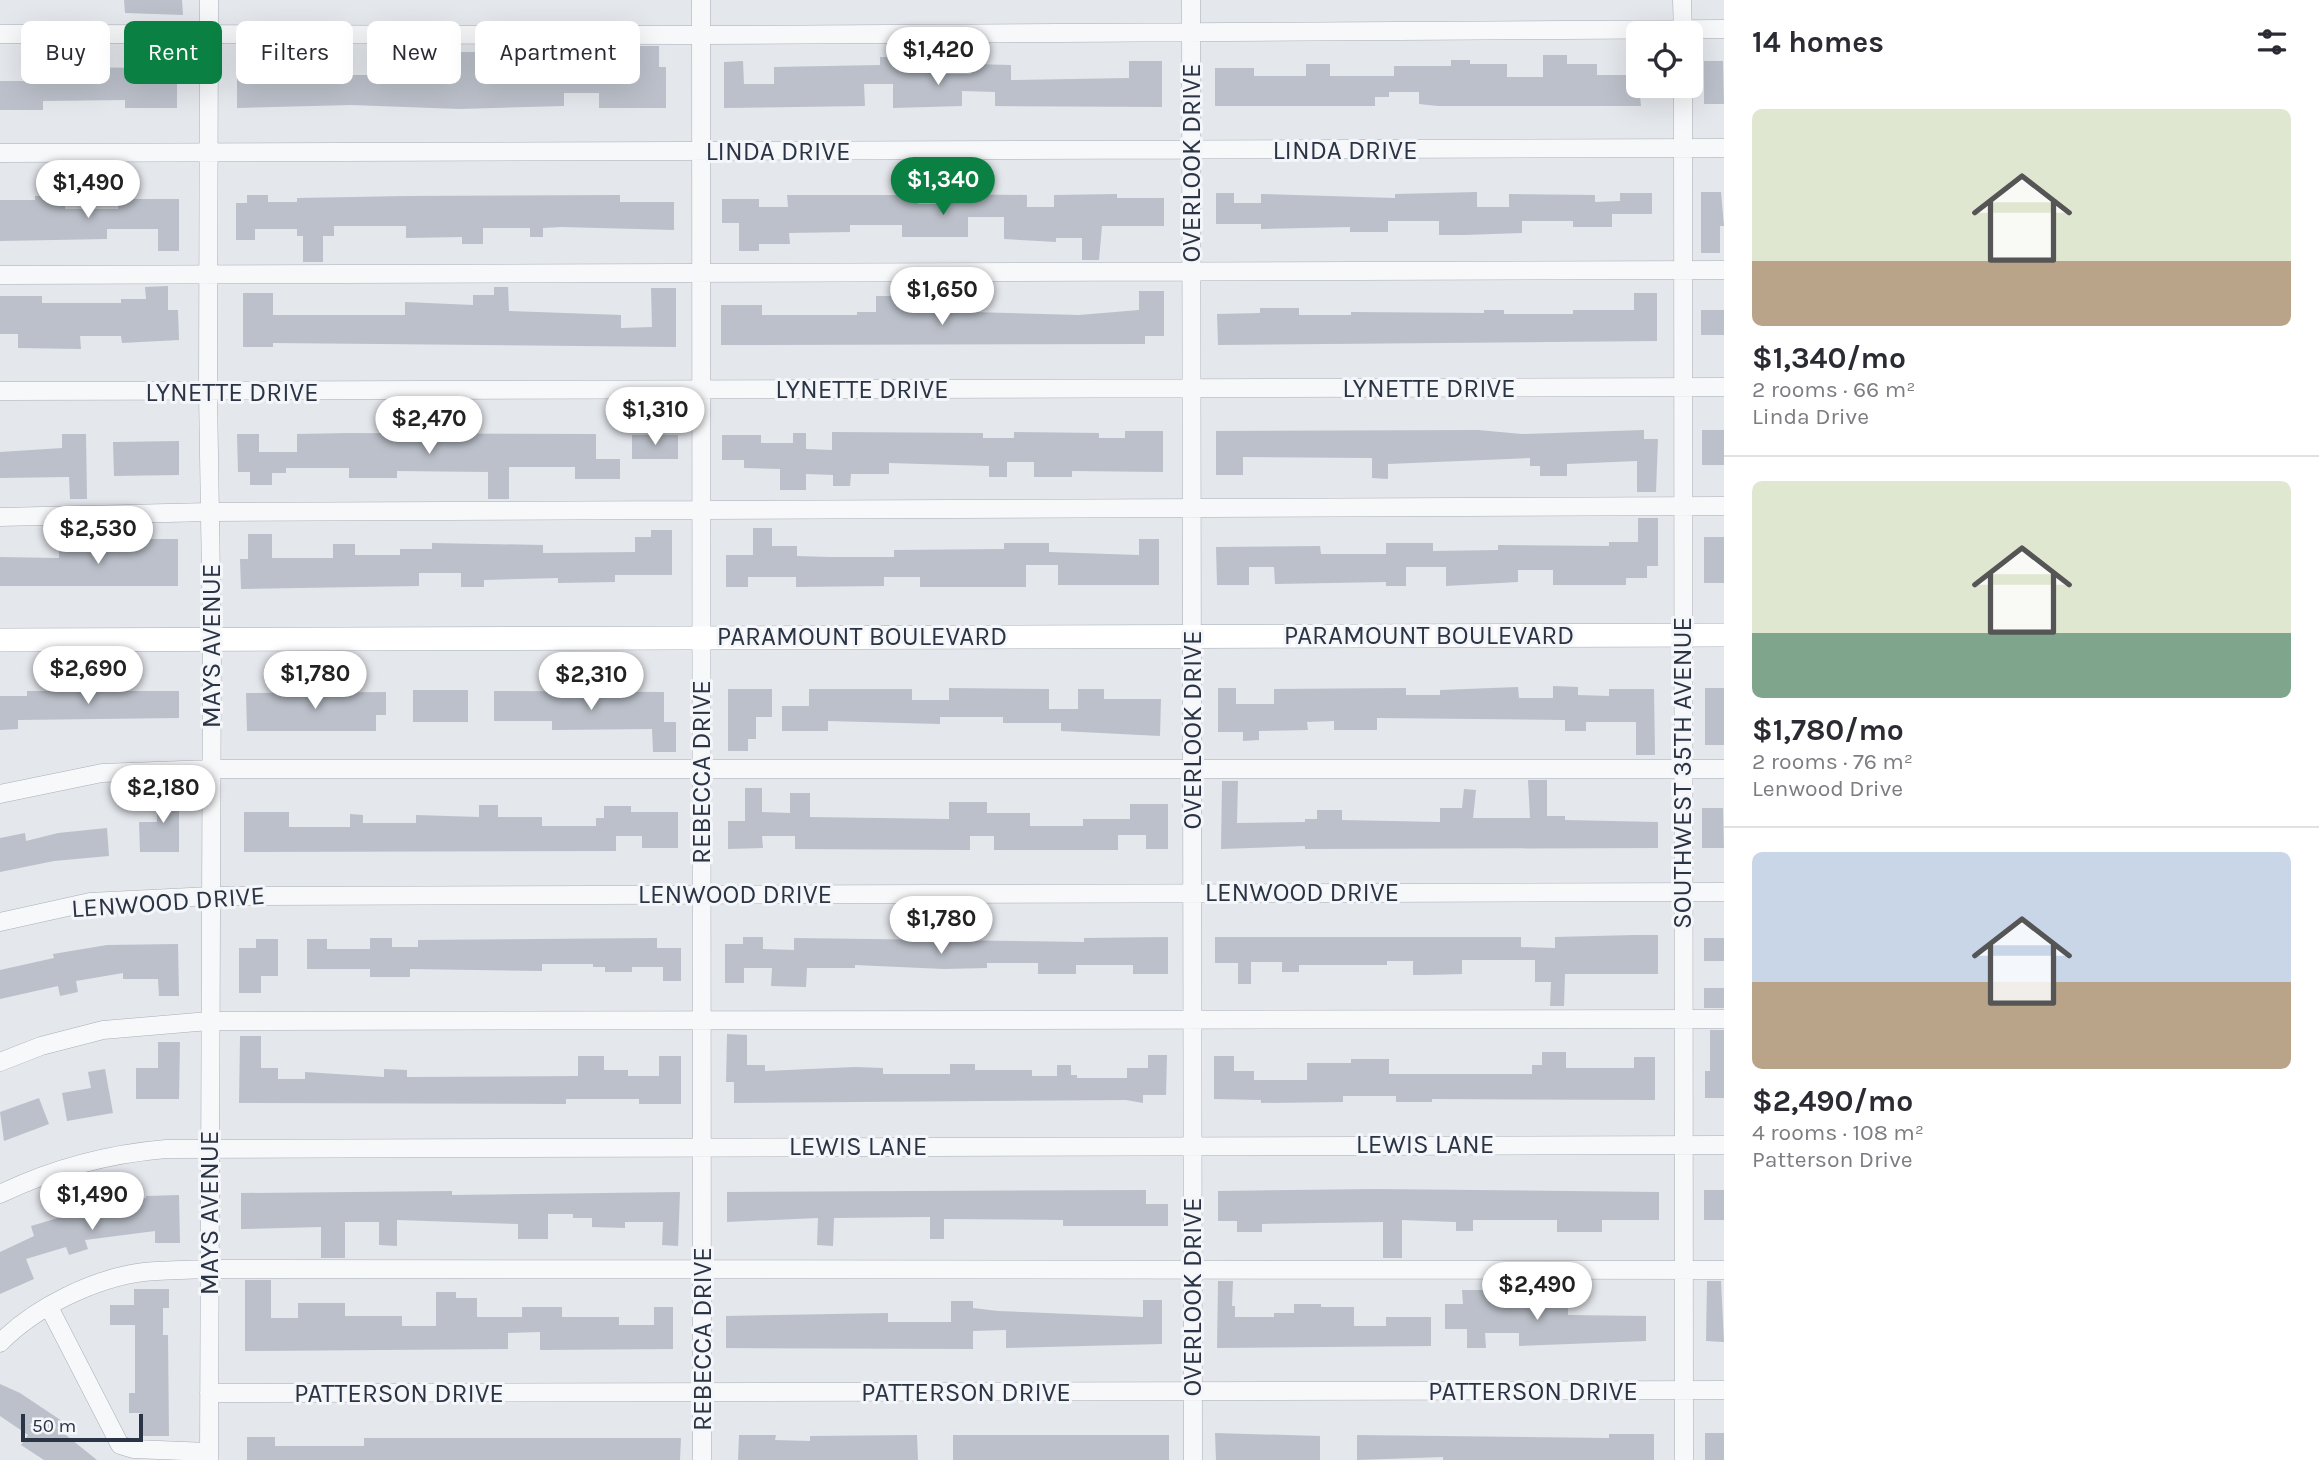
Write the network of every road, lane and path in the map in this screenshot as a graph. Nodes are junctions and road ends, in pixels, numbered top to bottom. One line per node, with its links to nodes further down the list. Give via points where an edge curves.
1 (209, 0): 5 (street, MAYS AVENUE)
2 (701, 0): 14 (street, REBECCA DRIVE)
3 (1191, 0): 9 (street, OVERLOOK DRIVE)
4 (1682, 0): 6 (street)
5 (209, 21)
6 (1682, 21)
7 (1724, 29): 8 (street)
8 (1703, 30)
9 (1191, 31): 10 (street); 14 (street); 19 (street, OVERLOOK DRIVE)
10 (1626, 32)
11 (0, 34): 12 (street)
12 (124, 35)
13 (222, 35): 14 (street)
14 (701, 35): 21 (street, REBECCA DRIVE)
15 (209, 84): 20 (street, MAYS AVENUE)
16 (1682, 98): 18 (street, SOUTHWEST 35TH AVENUE)
17 (1724, 148): 18 (street, LINDA DRIVE)
18 (1682, 149): 19 (street, LINDA DRIVE); 24 (street, SOUTHWEST 35TH AVENUE)
19 (1191, 150): 21 (street, LINDA DRIVE); 23 (street, OVERLOOK DRIVE)
20 (209, 151): 21 (street, LINDA DRIVE); 22 (street, LINDA DRIVE); 27 (street, MAYS AVENUE)
21 (701, 151): 26 (street, REBECCA DRIVE)
22 (0, 153)
23 (1191, 269): 24 (street); 26 (street); 31 (street, OVERLOOK DRIVE)
24 (1683, 270): 25 (street); 30 (street, SOUTHWEST 35TH AVENUE)
25 (1724, 270)
26 (701, 272): 27 (street); 32 (street, REBECCA DRIVE)
27 (208, 273): 28 (street); 34 (street, MAYS AVENUE)
28 (0, 275)
29 (1724, 387): 30 (street, LYNETTE DRIVE)
30 (1683, 388): 31 (street, LYNETTE DRIVE); 36 (street, SOUTHWEST 35TH AVENUE)
31 (1191, 389): 32 (street, LYNETTE DRIVE); 38 (street, OVERLOOK DRIVE)
32 (701, 390): 34 (street, LYNETTE DRIVE); 37 (street, REBECCA DRIVE)
33 (0, 391): 34 (street, LYNETTE DRIVE)
34 (208, 393): 39 (street, MAYS AVENUE)
35 (1724, 506): 36 (street)
36 (1683, 508): 38 (street); 41 (street, SOUTHWEST 35TH AVENUE)
37 (701, 509): 38 (street); 39 (street); 44 (street, REBECCA DRIVE)
38 (1192, 509): 43 (street, OVERLOOK DRIVE)
39 (210, 512): 40 (street); 46 (street, MAYS AVENUE)
40 (0, 517)
41 (1682, 635): 42 (main road, PARAMOUNT BOULEVARD); 43 (main road, PARAMOUNT BOULEVARD); 50 (street, SOUTHWEST 35TH AVENUE)
42 (1724, 635)
43 (1192, 636): 44 (main road, PARAMOUNT BOULEVARD); 49 (street, OVERLOOK DRIVE)
44 (701, 637): 46 (main road, PARAMOUNT BOULEVARD); 51 (street, REBECCA DRIVE)
45 (0, 640): 46 (main road, PARAMOUNT BOULEVARD)
46 (212, 640): 47 (street, MAYS AVENUE)
47 (211, 769): 51 (street); 52 (street, via 102,773); 57 (street, MAYS AVENUE)
48 (1724, 769): 50 (street)
49 (1192, 770): 50 (street); 51 (street); 53 (street, OVERLOOK DRIVE)
50 (1682, 770): 54 (street, SOUTHWEST 35TH AVENUE)
51 (701, 771): 56 (street, REBECCA DRIVE)
52 (0, 794)
53 (1193, 892): 54 (street, LENWOOD DRIVE); 56 (street, LENWOOD DRIVE); 60 (street, OVERLOOK DRIVE)
54 (1682, 892): 55 (street, LENWOOD DRIVE); 61 (street, SOUTHWEST 35TH AVENUE)
55 (1724, 892)
56 (701, 894): 57 (street, LENWOOD DRIVE); 63 (street, REBECCA DRIVE)
57 (211, 896): 58 (street, LENWOOD DRIVE, via 90,902); 62 (street, MAYS AVENUE)
58 (0, 922)
59 (1724, 1019): 61 (street)
60 (1192, 1020): 61 (street); 63 (street); 65 (street, OVERLOOK DRIVE)
61 (1682, 1020): 66 (street, SOUTHWEST 35TH AVENUE)
62 (209, 1021): 63 (street); 64 (street, via 103,1030); 69 (street, MAYS AVENUE)
63 (701, 1023): 68 (street, REBECCA DRIVE)
64 (0, 1062)
65 (1192, 1144): 66 (street, LEWIS LANE); 68 (street, LEWIS LANE); 72 (street, OVERLOOK DRIVE)
66 (1682, 1144): 67 (street, LEWIS LANE); 75 (street, SOUTHWEST 35TH AVENUE)
67 (1724, 1145)
68 (701, 1146): 69 (street, LEWIS LANE); 71 (street, REBECCA DRIVE)
69 (209, 1149): 70 (street, LEWIS LANE, via 119,1153 68,1166); 73 (street, MAYS AVENUE)
70 (0, 1194)
71 (702, 1268): 72 (street); 73 (street); 82 (street, REBECCA DRIVE)
72 (1192, 1268): 75 (street); 79 (street, OVERLOOK DRIVE)
73 (209, 1269): 76 (street, via 143,1272 101,1283); 81 (street, MAYS AVENUE)
74 (1724, 1270): 75 (street)
75 (1682, 1271): 80 (street, SOUTHWEST 35TH AVENUE)
76 (49, 1307): 77 (street); 83 (street, via 120,1445)
77 (0, 1343)
78 (1724, 1390): 80 (street, PATTERSON DRIVE)
79 (1192, 1391): 80 (street, PATTERSON DRIVE); 82 (street, PATTERSON DRIVE); 85 (street, OVERLOOK DRIVE)
80 (1683, 1391): 86 (street, SOUTHWEST 35TH AVENUE)
81 (209, 1393): 82 (street, PATTERSON DRIVE); 83 (street, MAYS AVENUE)
82 (702, 1393): 84 (street, REBECCA DRIVE)
83 (209, 1456)
84 (702, 1460)
85 (1193, 1460)
86 (1684, 1460)

